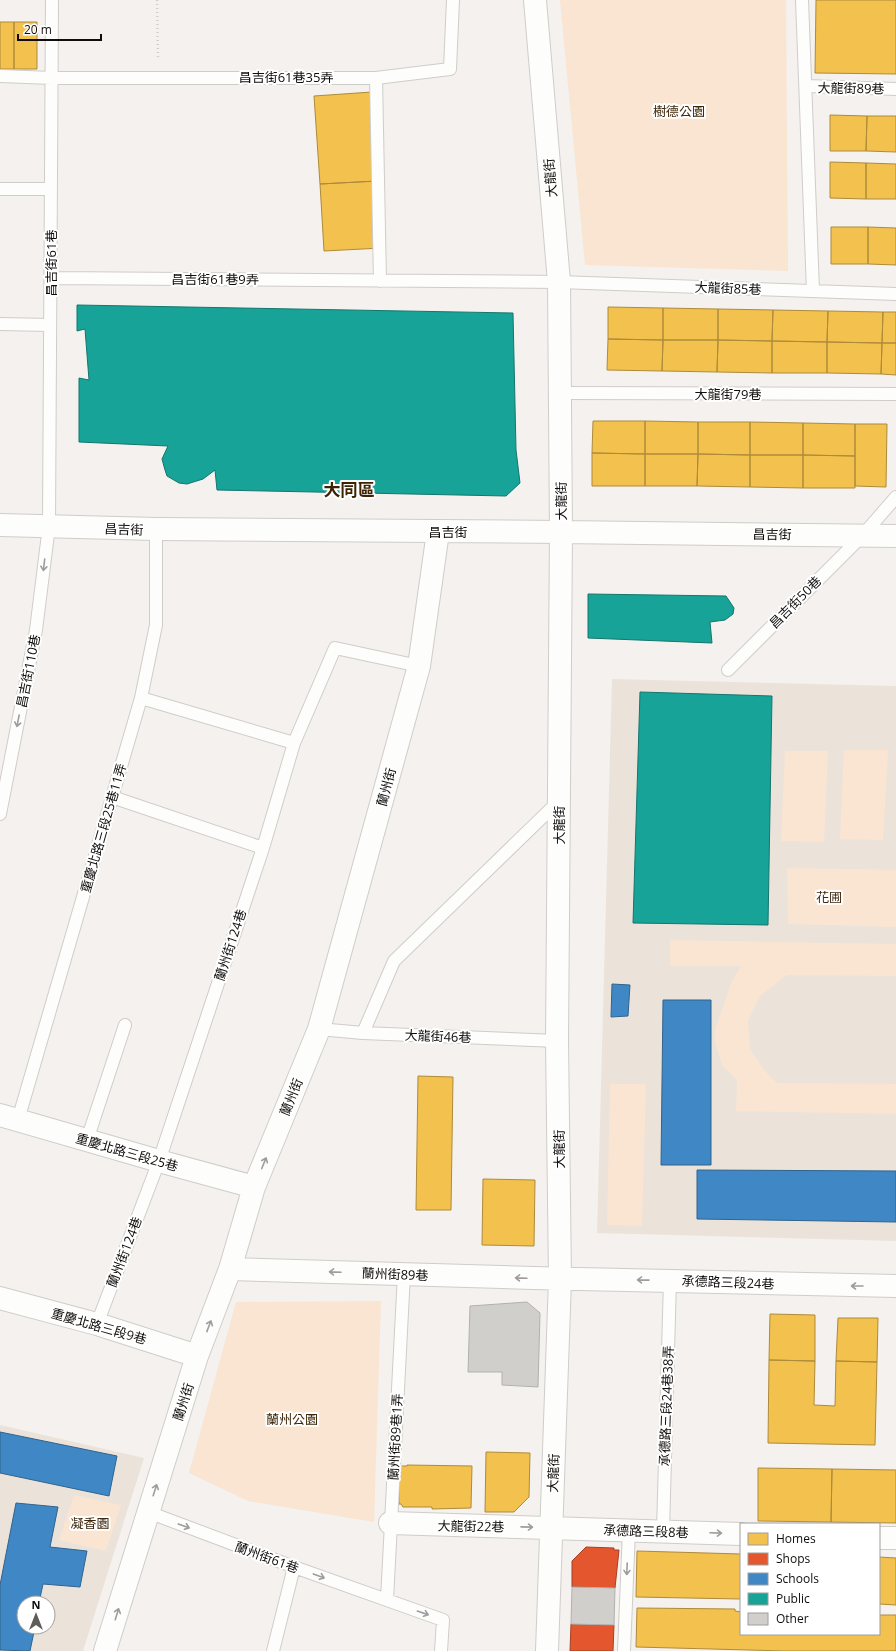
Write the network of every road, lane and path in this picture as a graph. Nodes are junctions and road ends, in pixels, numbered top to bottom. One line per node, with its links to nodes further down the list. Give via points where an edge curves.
1 (52, 0): 8 (lane, 昌吉街61巷)
2 (157, 0): 7 (path)
3 (452, 0): 9 (lane, 昌吉街61巷35弄, via 450,69)
4 (535, 0): 16 (street, 大龍街)
5 (802, 0): 10 (lane)
6 (0, 76): 8 (lane, 昌吉街61巷35弄)
7 (159, 77): 8 (lane, 昌吉街61巷35弄); 9 (lane, 昌吉街61巷35弄)
8 (52, 78): 13 (lane, 昌吉街61巷)
9 (376, 78): 15 (lane)
10 (806, 86): 11 (lane, 大龍街89巷); 17 (lane)
11 (896, 89)
12 (0, 188): 13 (lane)
13 (51, 188): 14 (lane, 昌吉街61巷)
14 (51, 278): 15 (lane, 昌吉街61巷9弄); 20 (lane, 昌吉街61巷)
15 (380, 280): 16 (lane, 昌吉街61巷9弄)
16 (559, 282): 17 (lane, 大龍街85巷); 21 (street, 大龍街)
17 (813, 291): 18 (lane, 大龍街85巷)
18 (896, 294)
19 (0, 324): 20 (lane)
20 (50, 325): 25 (lane, 昌吉街61巷)
21 (560, 393): 22 (lane, 大龍街79巷); 28 (street, 大龍街)
22 (896, 394)
23 (896, 497): 29 (lane, 昌吉街50巷)
24 (0, 525): 25 (street, 昌吉街)
25 (48, 526): 26 (street, 昌吉街); 37 (lane, 昌吉街110巷, one-way to 37, via 36,630)
26 (156, 530): 27 (street, 昌吉街); 33 (lane, 重慶北路三段25巷11弄, via 156,625)
27 (438, 532): 28 (street, 昌吉街); 31 (street, 蘭州街)
28 (561, 532): 29 (street, 昌吉街); 36 (street, 大龍街)
29 (863, 535): 30 (street, 昌吉街); 32 (lane, 昌吉街50巷)
30 (896, 536)
31 (419, 666): 34 (lane, 蘭州街124巷, via 335,648); 40 (street, 蘭州街)
32 (728, 670)
33 (142, 698): 34 (lane); 35 (lane, 重慶北路三段25巷11弄)
34 (294, 743): 38 (lane, 蘭州街124巷)
35 (112, 797): 38 (lane); 43 (lane, 重慶北路三段25巷11弄)
36 (559, 801): 41 (lane, via 394,962); 42 (street, 大龍街)
37 (0, 814)
38 (263, 848): 45 (lane, 蘭州街124巷)
39 (125, 1025): 44 (lane)
40 (320, 1029): 41 (lane, 大龍街46巷); 46 (street, 蘭州街, one-way to 40)
41 (363, 1033): 42 (lane, 大龍街46巷)
42 (557, 1041): 49 (street, 大龍街)
43 (9, 1118): 44 (street, 重慶北路三段25巷)
44 (87, 1140): 45 (street, 重慶北路三段25巷)
45 (159, 1162): 46 (street, 重慶北路三段25巷); 53 (lane, 蘭州街124巷)
46 (254, 1187): 47 (street, 蘭州街)
47 (230, 1269): 48 (street, 蘭州街89巷, one-way to 47); 54 (street, 蘭州街, one-way to 47)
48 (404, 1274): 49 (street, 蘭州街89巷, one-way to 48); 56 (lane, 蘭州街89巷1弄)
49 (560, 1279): 50 (street, 承德路三段24巷, one-way to 49); 57 (street, 大龍街)
50 (670, 1280): 51 (street, 承德路三段24巷, one-way to 50); 59 (lane, 承德路三段24巷38弄)
51 (896, 1286)
52 (0, 1298): 53 (street, 重慶北路三段9巷)
53 (97, 1324): 54 (street, 重慶北路三段9巷)
54 (197, 1356): 55 (street, 蘭州街, one-way to 54)
55 (148, 1512): 63 (lane, 蘭州街61巷, one-way to 63); 65 (street, 蘭州街, one-way to 55)
56 (390, 1523): 57 (street, 大龍街22巷, one-way to 57); 64 (lane, 蘭州街89巷1弄)
57 (551, 1528): 58 (street, 承德路三段8巷); 68 (street, 大龍街)
58 (629, 1530): 59 (street, 承德路三段8巷); 69 (lane, one-way to 69)
59 (663, 1531): 60 (street, 承德路三段8巷, one-way to 60)
60 (740, 1534)
61 (880, 1538): 62 (street)
62 (896, 1538)
63 (294, 1567): 64 (lane, 蘭州街61巷, one-way to 64); 66 (lane)
64 (387, 1600): 67 (lane, 蘭州街61巷, one-way to 67, via 443,1620)
65 (105, 1651)
66 (273, 1651)
67 (441, 1651)
68 (547, 1651)
69 (624, 1651)

